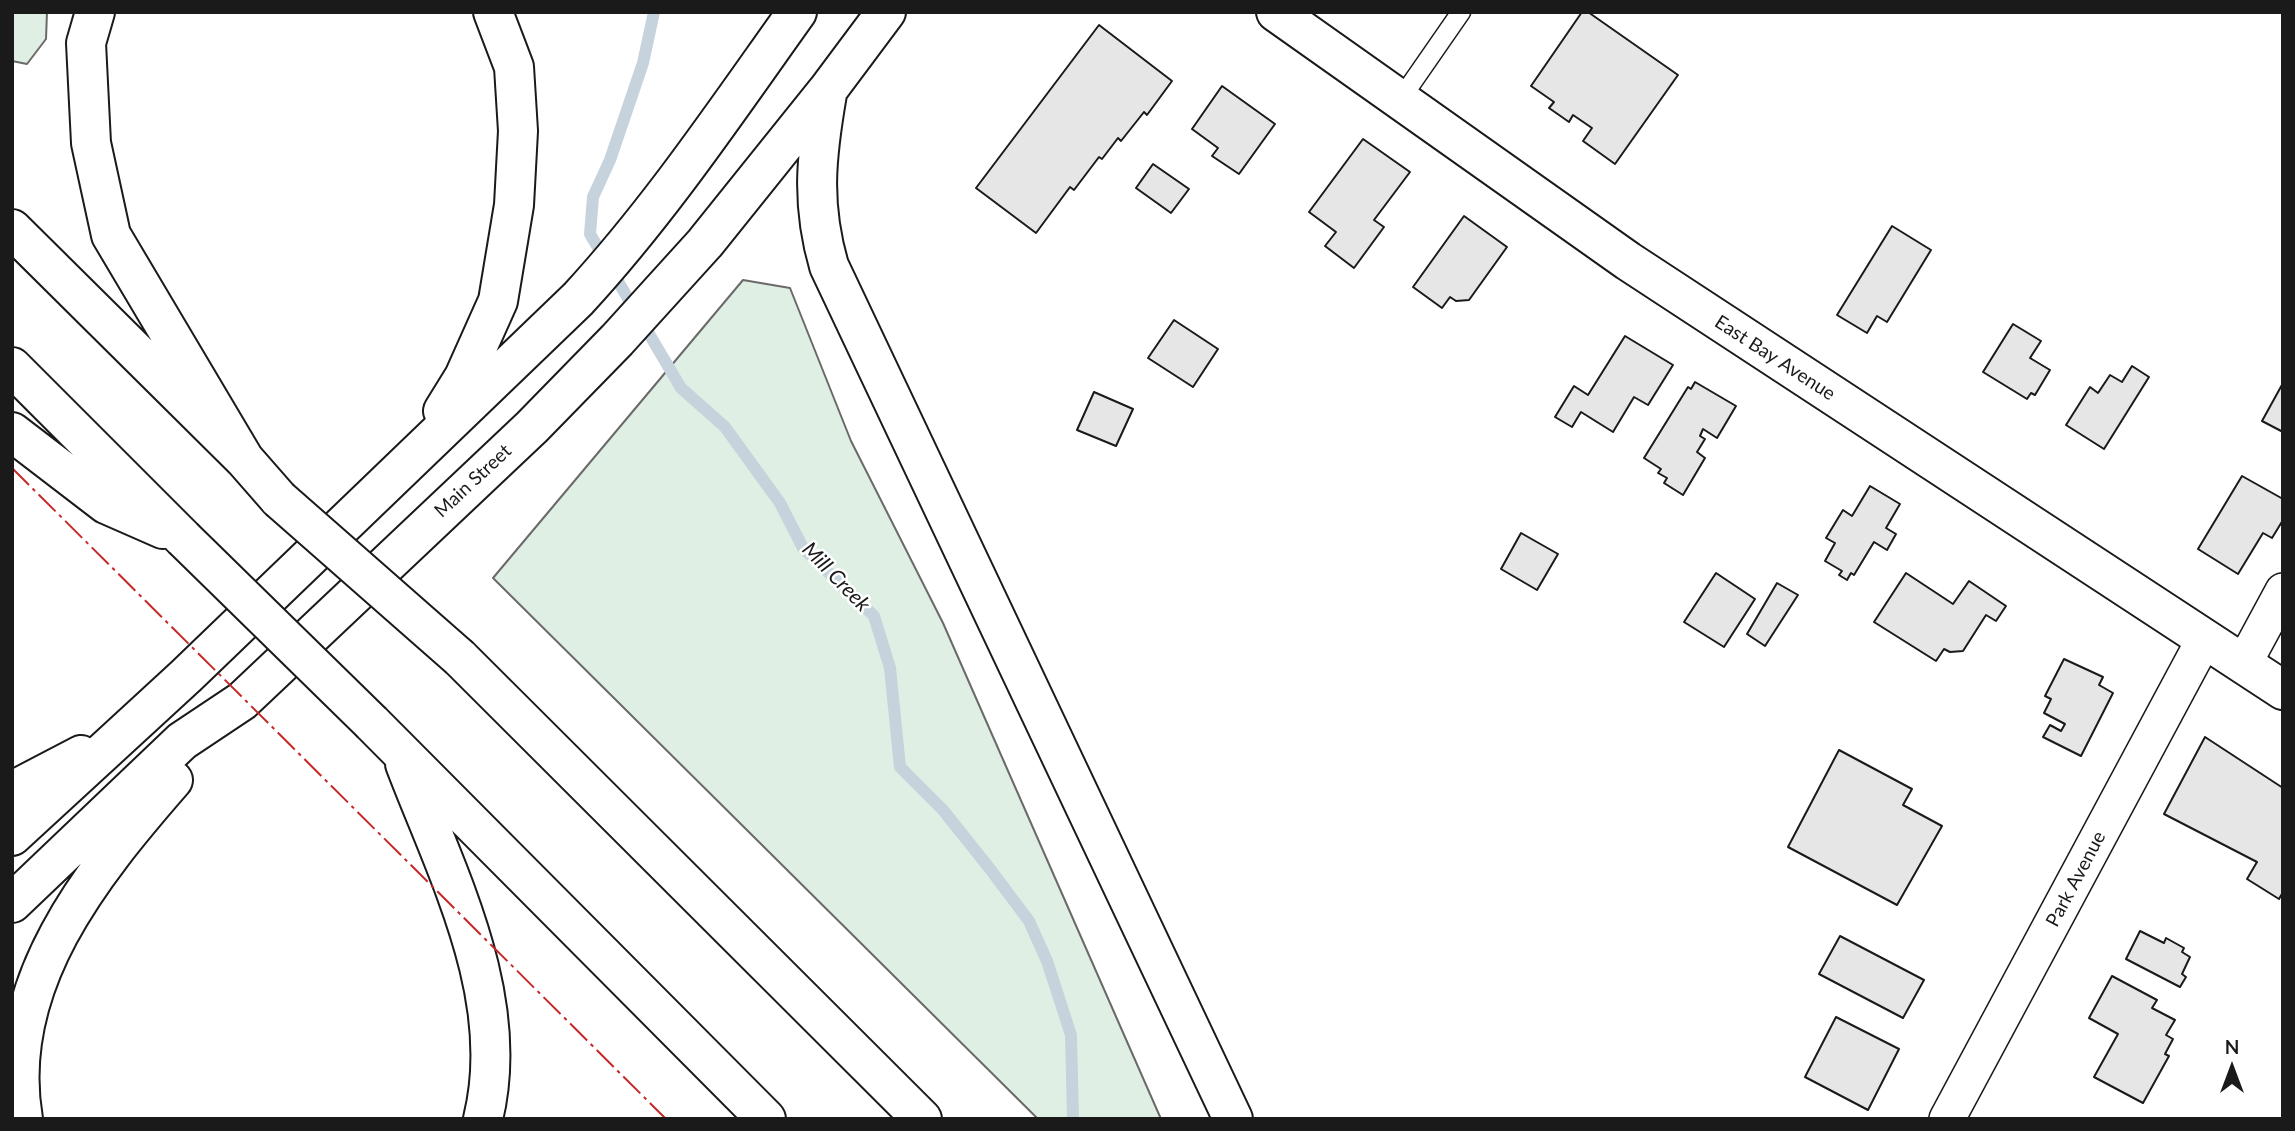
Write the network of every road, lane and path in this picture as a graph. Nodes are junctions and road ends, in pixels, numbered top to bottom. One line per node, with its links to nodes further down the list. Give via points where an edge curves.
1 (95, 12): 12 (main road, via 86,43 91,143 111,235)
2 (494, 12): 13 (main road, via 514,67 518,131 514,205 498,301 464,377)
3 (797, 12): 13 (main road, via 619,254)
4 (886, 12): 7 (main road, Main Street)
5 (1276, 12): 8 (main road, East Bay Avenue)
6 (1461, 12): 8 (lane)
7 (827, 91): 19 (main road, Main Street, via 705,243 617,340 532,427); 29 (main road, via 815,171 819,232 829,266)
8 (1400, 100): 16 (main road, East Bay Avenue, via 1628,261)
9 (12, 229): 12 (main road)
10 (12, 367): 14 (main road)
11 (12, 432): 14 (main road, via 106,504)
12 (244, 459): 28 (main road, bridge, via 279,499 460,658)
13 (412, 459): 20 (main road)
14 (183, 538): 21 (main road, bridge)
15 (2283, 592): 17 (street)
16 (2204, 640): 17 (main road, East Bay Avenue); 30 (street, Park Avenue)
17 (2243, 664): 18 (main road, East Bay Avenue)
18 (2283, 691)
19 (242, 701): 24 (main road, Main Street, via 182,741); 25 (main road, via 93,878 42,960 20,1027 17,1074)
20 (127, 732): 22 (main road); 23 (main road)
21 (401, 752): 26 (main road, via 476,951 490,1050); 27 (main road)
22 (12, 790)
23 (12, 836)
24 (12, 903)
25 (23, 1119)
26 (483, 1119)
27 (766, 1119)
28 (922, 1119)
29 (1233, 1119)
30 (1947, 1119)

